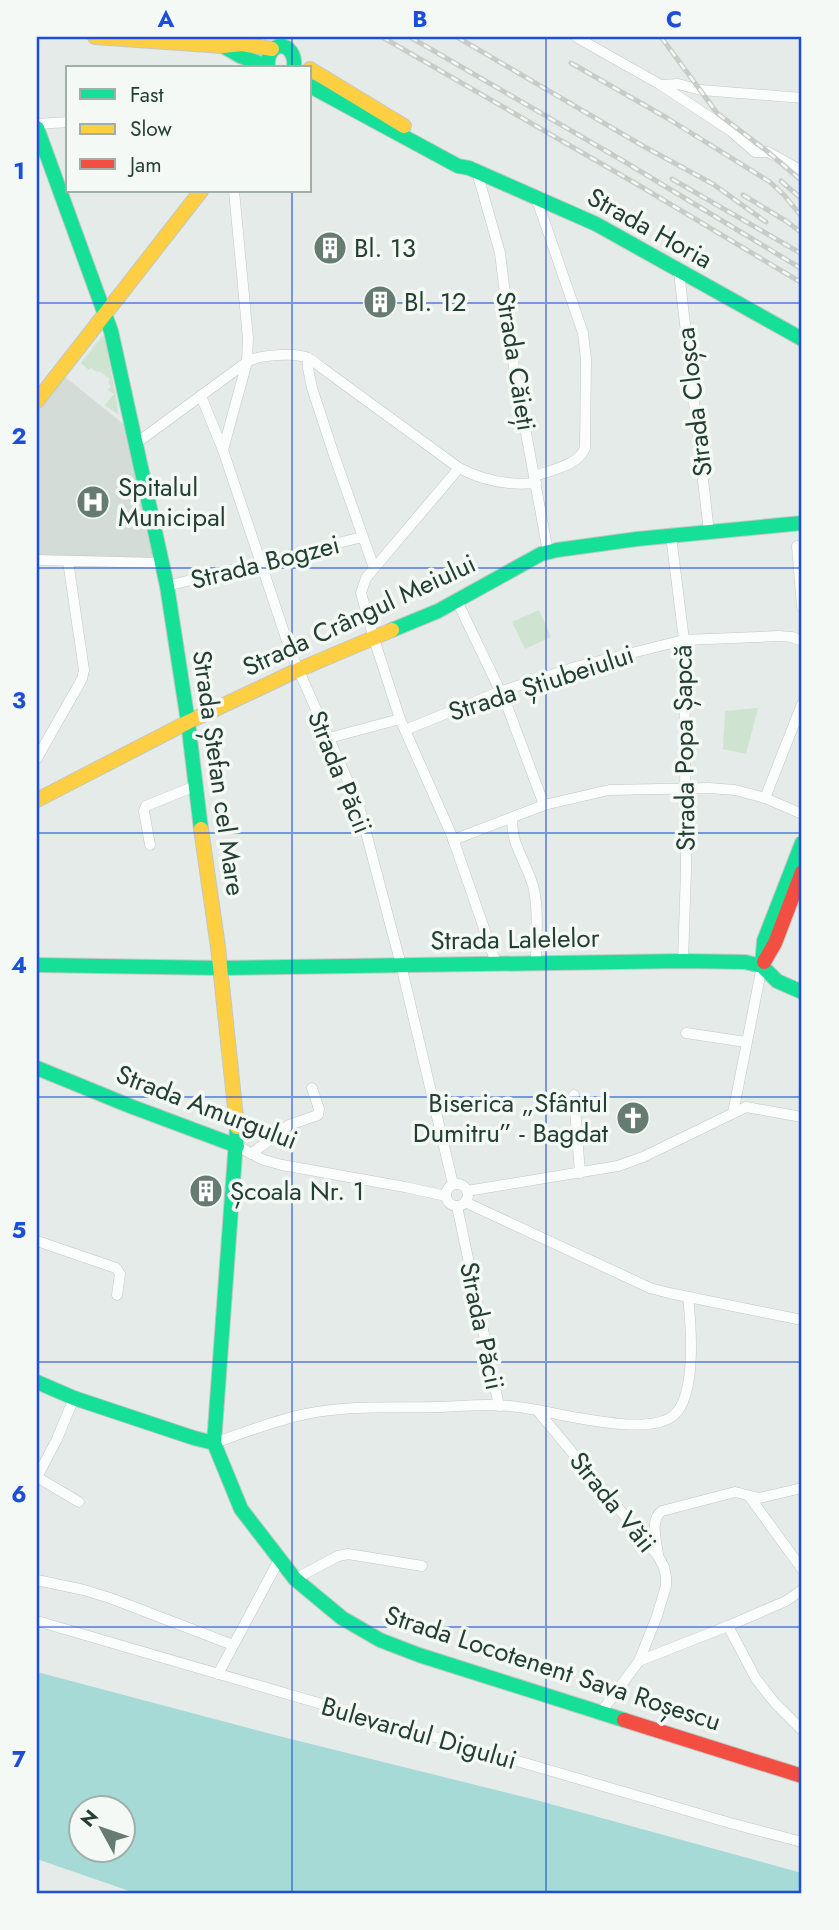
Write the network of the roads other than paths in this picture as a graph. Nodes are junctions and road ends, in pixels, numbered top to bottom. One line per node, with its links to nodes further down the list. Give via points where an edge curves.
1 (95, 37): 4 (street)
2 (254, 37): 5 (street)
3 (576, 37): 10 (street)
4 (223, 46): 5 (street, via 243,43); 7 (street)
5 (275, 48): 6 (street, Strada Horia, via 290,49); 8 (street, via 266,58)
6 (295, 64)
7 (265, 66)
8 (267, 66)
9 (312, 71): 15 (street, Strada Horia)
10 (661, 85): 12 (street); 16 (street, via 755,152 768,152)
11 (312, 87): 15 (street, Strada Horia, via 457,166)
12 (802, 99)
13 (66, 122): 14 (street)
14 (37, 126): 21 (street, Strada Ștefan cel Mare)
15 (473, 170): 19 (street, Strada Horia); 30 (street, Strada Căieți, via 502,265 514,368)
16 (802, 171)
17 (200, 192): 21 (street)
18 (234, 192): 24 (street)
19 (536, 197): 20 (street, Strada Horia, via 596,224); 30 (street, via 581,324 586,359 586,448 573,461)
20 (678, 272): 22 (street, Strada Horia); 32 (street, Strada Cloșca)
21 (106, 314): 25 (street); 27 (street, Strada Ștefan cel Mare)
22 (802, 339)
23 (309, 358): 24 (street, via 268,356); 29 (street); 34 (street, via 312,388)
24 (247, 362): 26 (street); 28 (street)
25 (40, 390)
26 (201, 396): 27 (street); 28 (street, Strada Păcii)
27 (135, 444): 40 (street, Strada Ștefan cel Mare)
28 (223, 450): 39 (street, Strada Păcii)
29 (459, 468): 30 (street, via 495,482); 41 (street)
30 (536, 480): 36 (street, Strada Căieți)
31 (802, 523): 32 (street, Strada Crângul Meiului)
32 (709, 532): 33 (street, Strada Crângul Meiului)
33 (671, 536): 36 (street, Strada Crângul Meiului); 46 (street, Strada Popa Șapcă)
34 (362, 537): 39 (street, Strada Bogzei); 41 (street)
35 (797, 546): 44 (street)
36 (548, 552): 43 (street, Strada Crângul Meiului)
37 (37, 560): 38 (street)
38 (68, 561): 40 (street); 55 (street, via 84,670)
39 (261, 562): 42 (street, Strada Bogzei); 48 (street, Strada Păcii)
40 (161, 563): 42 (street, Strada Ștefan cel Mare)
41 (374, 568): 45 (street, via 361,593)
42 (167, 586): 52 (street, Strada Ștefan cel Mare)
43 (457, 601): 45 (street, Strada Crângul Meiului); 49 (street)
44 (802, 607)
45 (374, 639): 48 (street, Strada Crângul Meiului); 51 (street)
46 (684, 640): 47 (street, Strada Știubeiului, via 779,636); 49 (street, Strada Știubeiului); 57 (street, Strada Popa Șapcă)
47 (802, 641)
48 (298, 670): 52 (street, Strada Crângul Meiului); 54 (street, Strada Păcii)
49 (499, 691): 53 (street, Strada Știubeiului); 60 (street)
50 (802, 704): 58 (street)
51 (400, 719): 53 (street); 54 (street)
52 (188, 722): 56 (street, Strada Ștefan cel Mare); 59 (street, Strada Crângul Meiului)
53 (405, 730): 63 (street)
54 (328, 738): 71 (street, Strada Păcii, via 359,806)
55 (37, 758)
56 (195, 786): 65 (street, via 146,806); 73 (street, Strada Ștefan cel Mare)
57 (685, 788): 58 (street, via 735,790); 60 (street, via 609,790); 67 (street, Strada Popa Șapcă)
58 (765, 798): 61 (street)
59 (37, 800)
60 (544, 805): 62 (street)
61 (802, 814)
62 (513, 817): 63 (street); 68 (street, via 513,834 534,888)
63 (453, 840): 69 (street)
64 (802, 844): 72 (street, via 764,941)
65 (150, 845)
66 (802, 872): 72 (street)
67 (683, 961): 68 (street, Strada Lalelelor); 72 (street, Strada Lalelelor)
68 (536, 962): 69 (street, Strada Lalelelor)
69 (496, 963): 71 (street, Strada Lalelelor)
70 (37, 965): 73 (street, Strada Lalelelor)
71 (401, 965): 73 (street, Strada Lalelelor); 85 (street, Strada Păcii)
72 (762, 966): 74 (street, Strada Lalelelor, via 777,981); 76 (street)
73 (220, 968): 82 (street, Strada Ștefan cel Mare)
74 (802, 992)
75 (686, 1033): 76 (street)
76 (747, 1042): 80 (street)
77 (37, 1068): 82 (street, Strada Amurgului)
78 (312, 1088): 83 (street, via 318,1115 289,1125)
79 (574, 1095): 84 (street)
80 (733, 1112): 81 (street, via 749,1107); 84 (street, via 643,1157)
81 (802, 1117)
82 (237, 1146): 83 (street, Strada Amurgului); 96 (street, Strada Ștefan cel Mare)
83 (251, 1154): 86 (street, Strada Amurgului, via 282,1165)
84 (580, 1172): 87 (street)
85 (453, 1184): 86 (street); 87 (street, via 461,1184)
86 (446, 1196): 87 (street, via 448,1202)
87 (463, 1200): 90 (street, via 636,1282); 94 (street, Strada Păcii)
88 (37, 1241): 89 (street, via 116,1268 120,1274)
89 (117, 1295)
90 (688, 1297): 91 (street); 95 (street, via 692,1353 685,1392 674,1415 653,1424 621,1424)
91 (802, 1320)
92 (37, 1382): 93 (street)
93 (74, 1398): 96 (street); 99 (street, via 37,1477)
94 (499, 1406): 95 (street); 96 (street, via 313,1413)
95 (537, 1410): 100 (street, Strada Văii)
96 (214, 1443): 101 (street, Strada Locotenent Sava Roșescu, via 236,1500)
97 (802, 1488): 98 (street, via 759,1498)
98 (749, 1495): 100 (street, via 735,1492 657,1514); 103 (street)
99 (79, 1502)
100 (658, 1556): 110 (street, Strada Văii, via 666,1586)
101 (279, 1560): 104 (street, Strada Locotenent Sava Roșescu); 109 (street)
102 (422, 1566): 104 (street, via 348,1554)
103 (802, 1569)
104 (295, 1578): 112 (street, Strada Locotenent Sava Roșescu, via 327,1607 380,1640)
105 (37, 1580): 109 (street, via 110,1598)
106 (802, 1590): 108 (street)
107 (37, 1621): 111 (street, Bulevardul Digului)
108 (728, 1626): 110 (street); 113 (street, via 756,1679)
109 (233, 1645): 111 (street)
110 (639, 1661): 112 (street, Strada Văii)
111 (218, 1674): 115 (street, Bulevardul Digului)
112 (601, 1711): 114 (street, Strada Locotenent Sava Roșescu)
113 (802, 1730)
114 (802, 1776)
115 (802, 1842)

